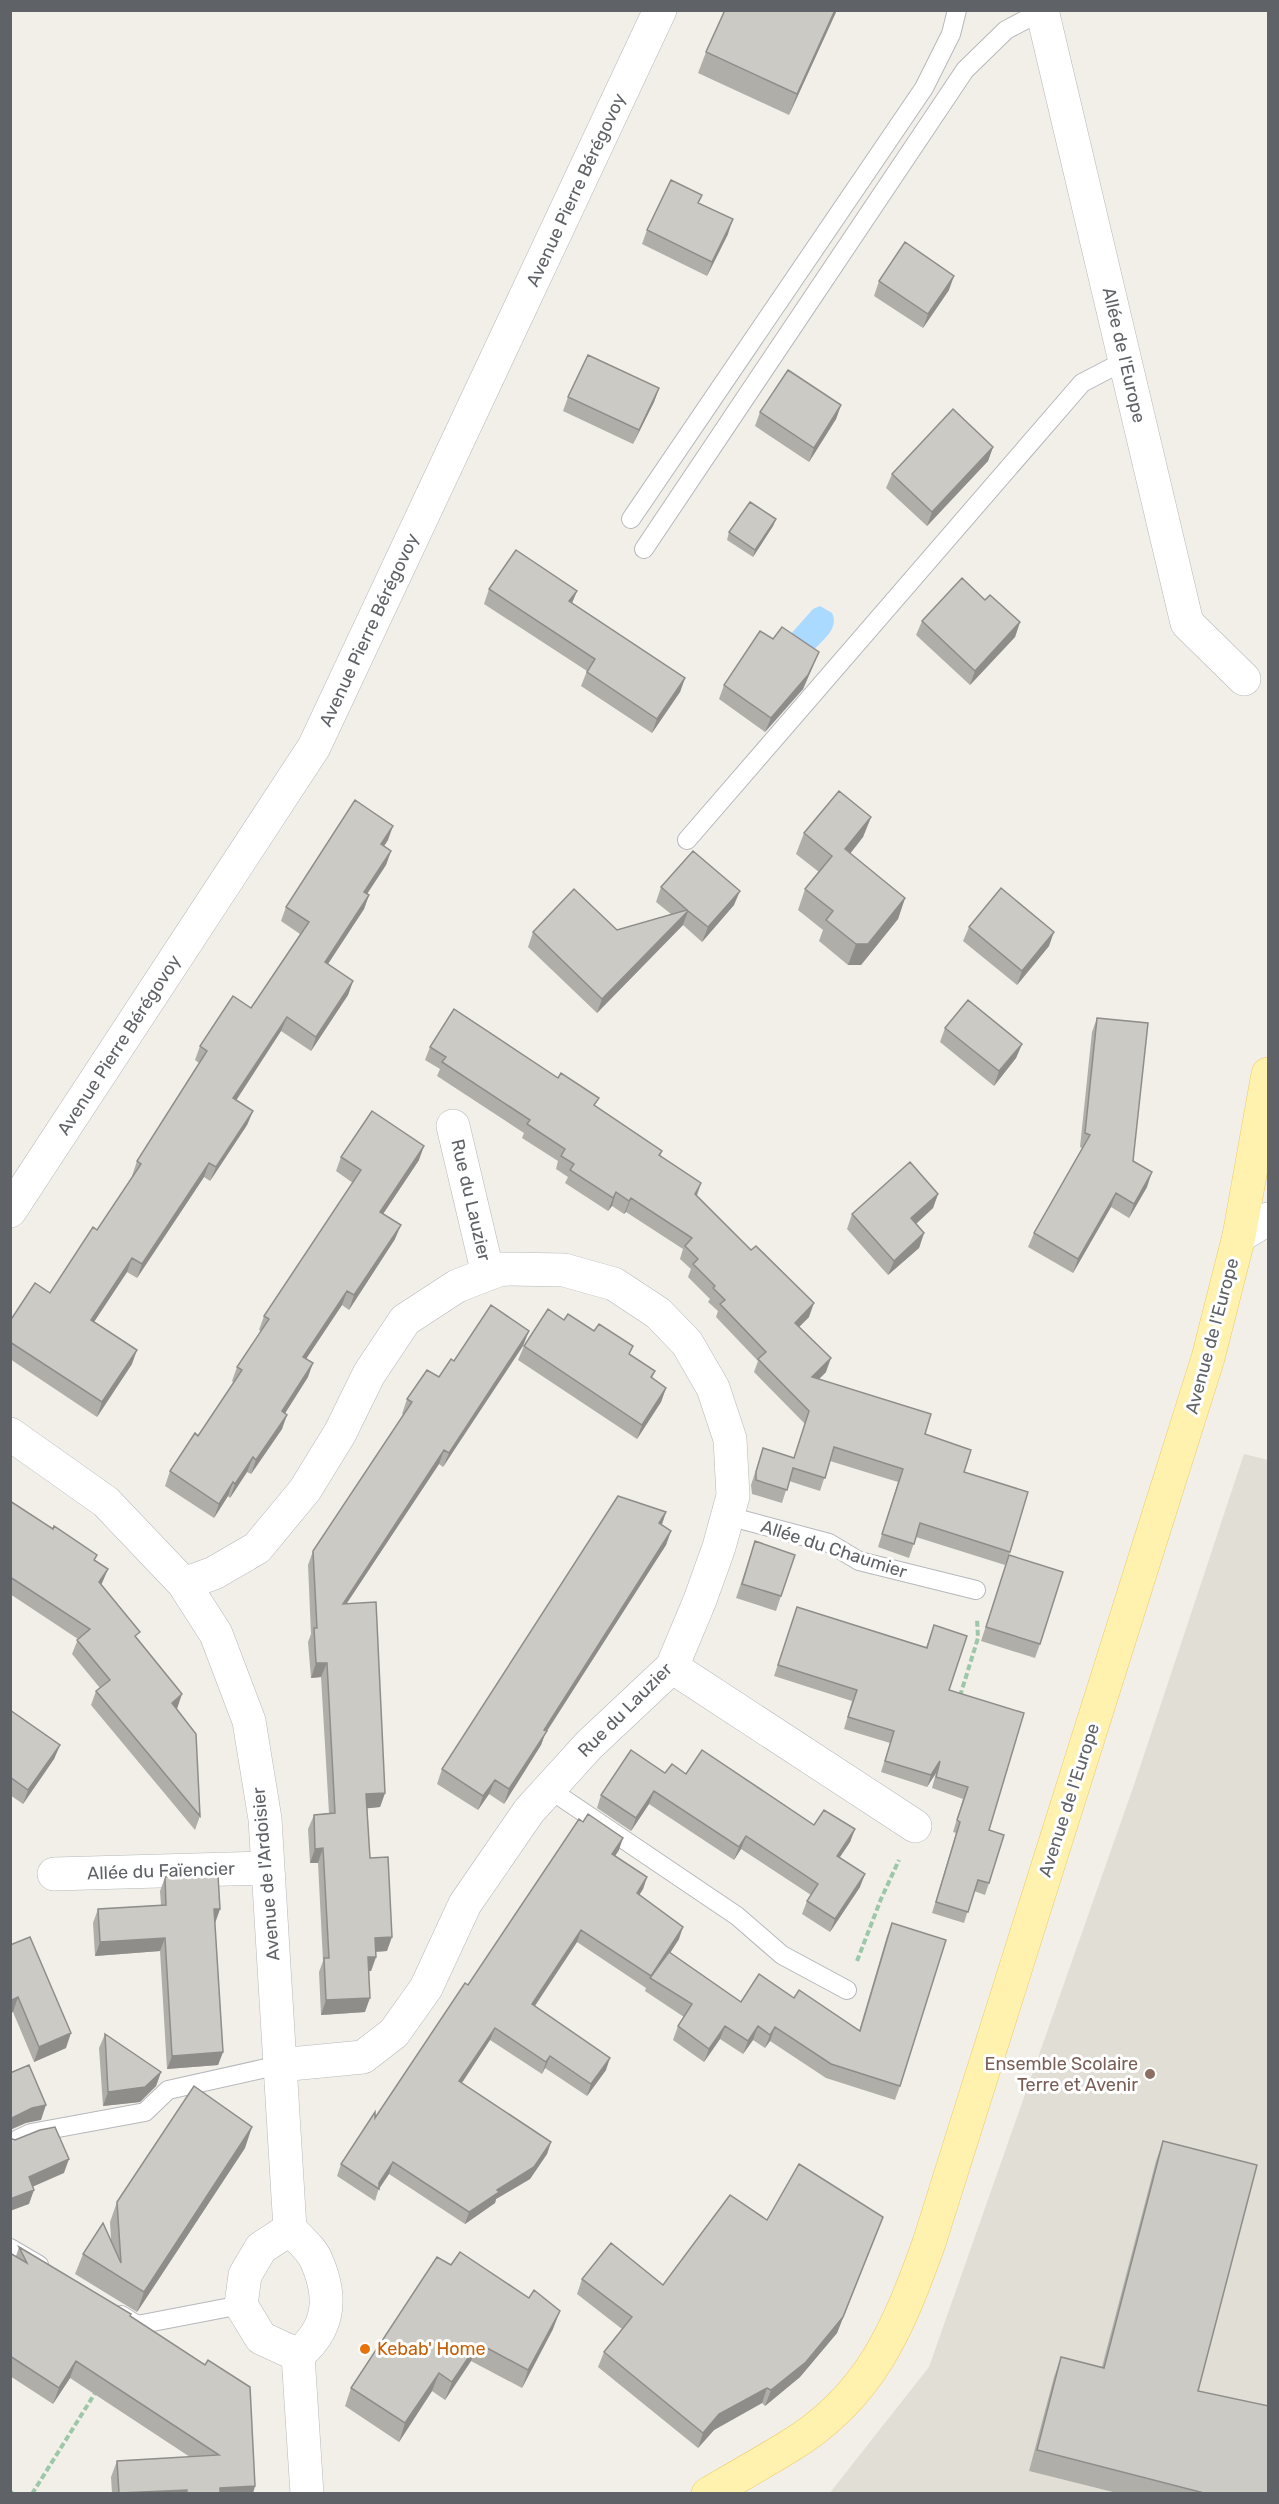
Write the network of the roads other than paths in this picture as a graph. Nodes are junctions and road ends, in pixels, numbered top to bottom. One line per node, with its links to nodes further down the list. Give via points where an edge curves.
1 (660, 10): 11 (street, Avenue Pierre Bérégovoy, via 314,747)
2 (957, 10): 5 (lane, via 951,34 924,88)
3 (1042, 11): 4 (street, Allée de l'Europe); 6 (lane, via 1006,30 965,70)
4 (1126, 360): 7 (street, Allée de l'Europe, via 1187,623); 8 (lane, via 1082,383)
5 (631, 519)
6 (644, 549)
7 (1244, 679)
8 (687, 840)
9 (1269, 1074): 13 (main road, Avenue de l'Europe)
10 (453, 1126): 14 (street, Rue du Lauzier)
11 (10, 1211)
12 (1269, 1219): 13 (street)
13 (1239, 1236): 33 (main road, Avenue de l'Europe, via 1178,1458 907,2304 888,2344 851,2396 790,2447)
14 (488, 1274): 16 (street, Rue du Lauzier, via 501,1269 564,1270 614,1284 658,1313 687,1342 713,1388 730,1439 733,1496); 17 (street, Rue du Lauzier, via 457,1286 405,1320 369,1374 340,1433 305,1490 257,1548 214,1573)
15 (10, 1434): 17 (street, Avenue de l'Ardoisier, via 106,1502)
16 (728, 1516): 18 (lane, Allée du Chaumier, via 829,1543 859,1561); 19 (street, Rue du Lauzier)
17 (184, 1584): 22 (street, Avenue de l'Ardoisier, via 216,1634 249,1721 265,1819)
18 (976, 1590)
19 (672, 1667): 20 (street, Rue du Lauzier); 21 (street)
20 (549, 1789): 24 (lane, via 737,1916 782,1955); 25 (street, Rue du Lauzier, via 529,1811 465,1904 426,1988 394,2033 363,2057)
21 (915, 1826)
22 (268, 1868): 23 (street, Allée du Faïencier); 25 (street, Avenue de l'Ardoisier)
23 (54, 1874)
24 (847, 1990)
25 (280, 2065): 26 (lane, via 168,2090 145,2112 31,2133); 27 (street, Avenue de l'Ardoisier)
26 (10, 2143)
27 (290, 2229): 30 (street, via 261,2248 245,2275); 32 (street, via 317,2260 325,2289 326,2317 313,2343)
28 (10, 2248): 29 (lane)
29 (50, 2272)
30 (241, 2305): 31 (lane, via 137,2325); 32 (street, via 261,2338)
31 (108, 2307)
32 (298, 2355): 34 (street)
33 (757, 2465): 35 (main road, Avenue de l'Europe); 36 (main road, Avenue de l'Europe)
34 (307, 2493)
35 (681, 2493)
36 (708, 2493)

